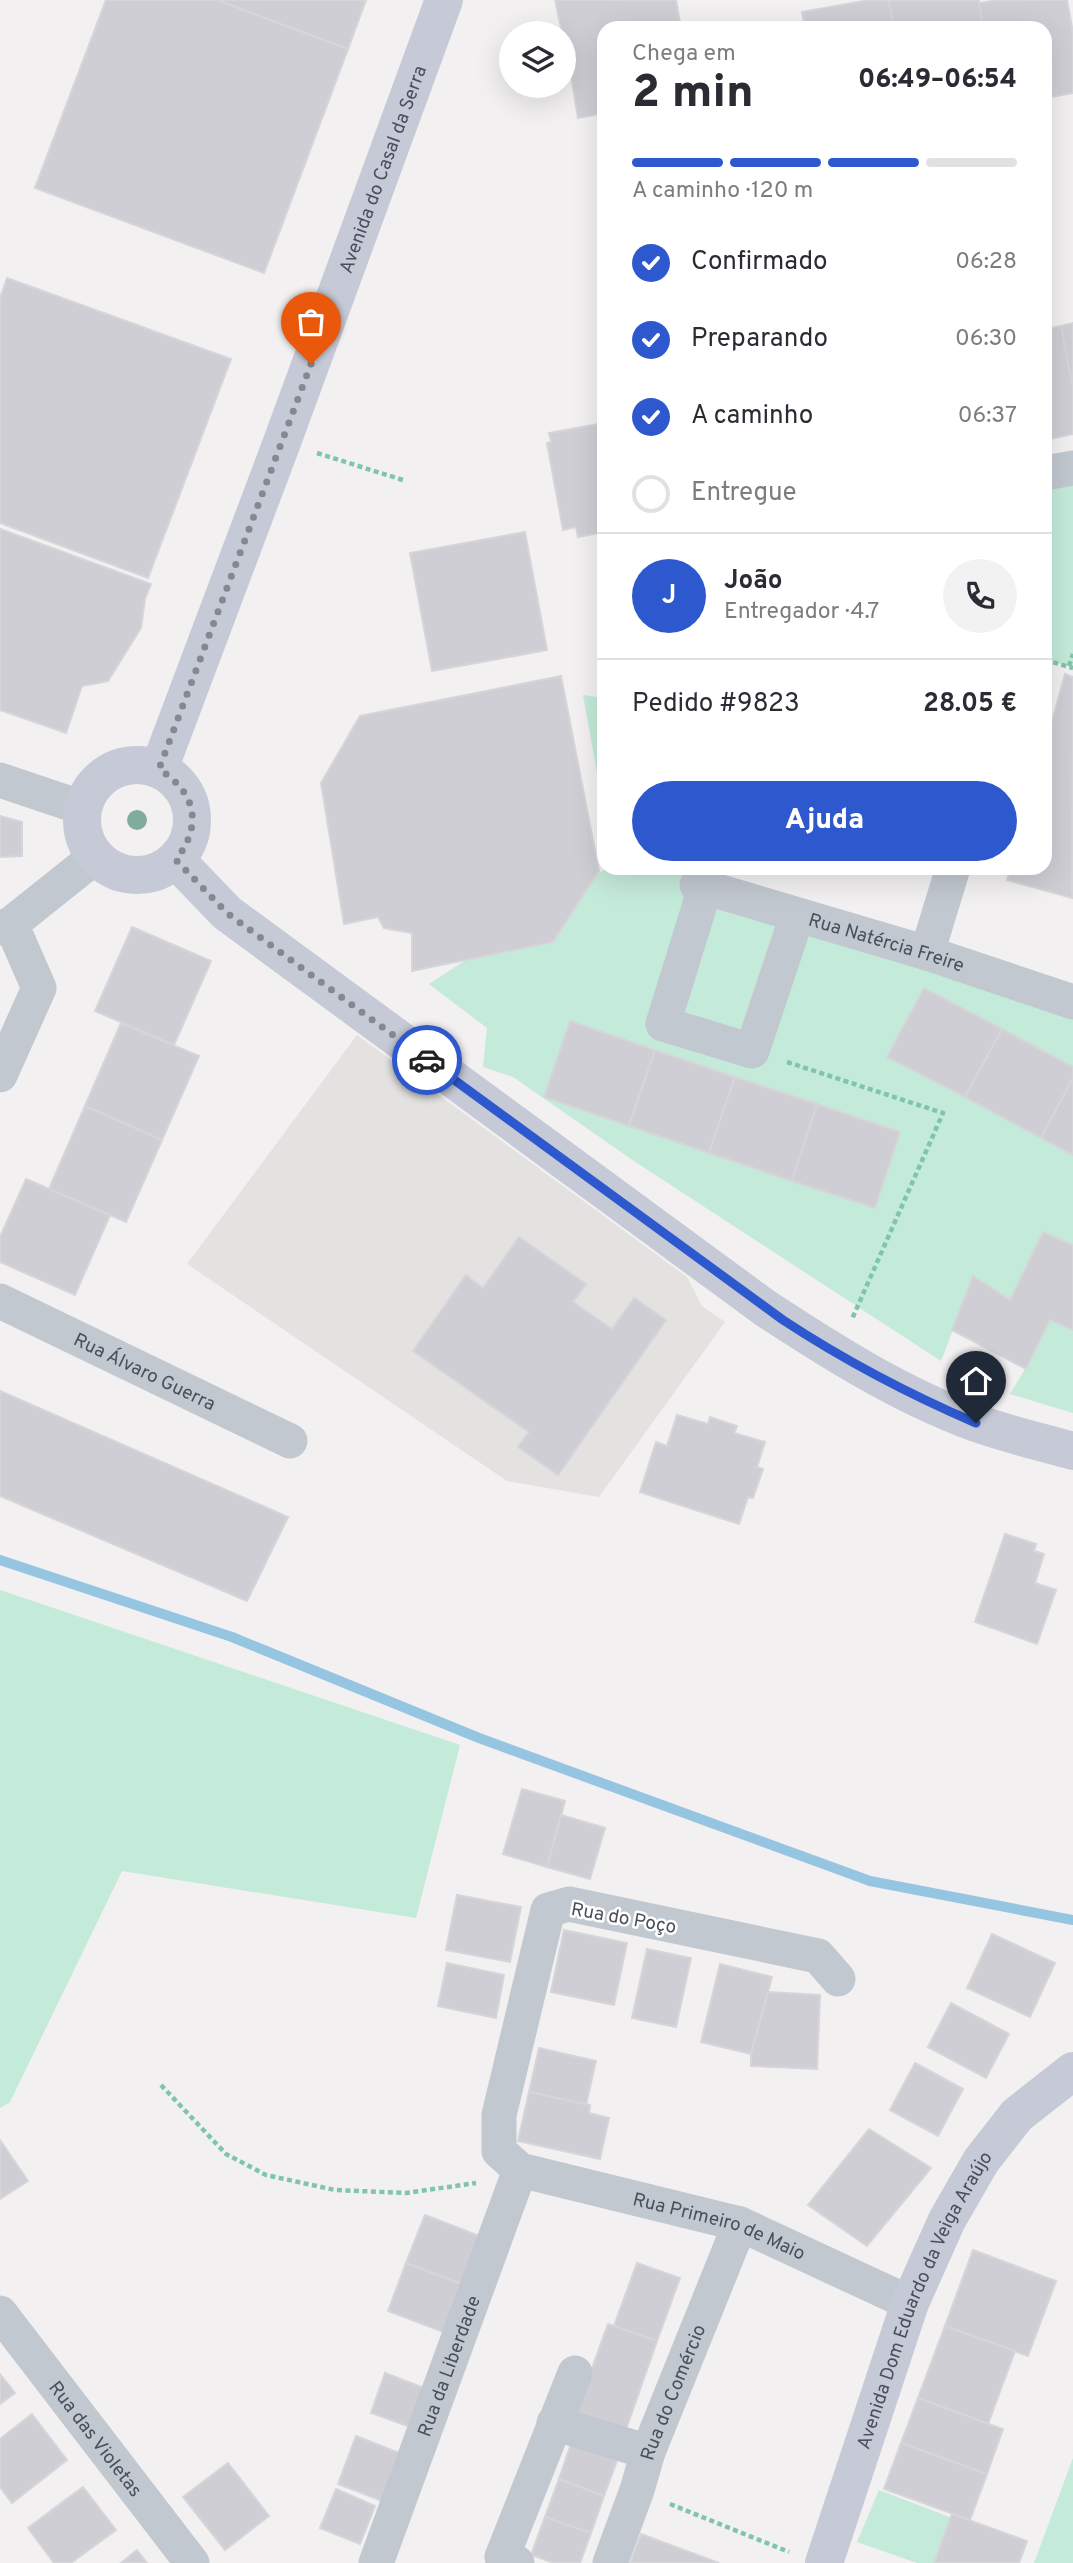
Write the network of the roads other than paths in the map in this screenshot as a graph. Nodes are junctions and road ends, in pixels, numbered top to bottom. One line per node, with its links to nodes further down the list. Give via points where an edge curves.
1 (444, 0): 4 (street, Avenida do Casal da Serra)
2 (1073, 468): 3 (street)
3 (1052, 472)
4 (159, 769): 6 (street, via 143,765 112,771 89,792); 8 (street, via 186,793 192,810 190,837)
5 (0, 780): 6 (street)
6 (83, 808): 7 (street, via 86,842)
7 (95, 857): 8 (street, via 125,875 144,876); 11 (street)
8 (176, 860): 17 (street, via 227,913 765,1308 836,1355 976,1423)
9 (952, 875): 12 (street)
10 (797, 916): 10 (street, Rua Natércia Freire, via 701,887 663,1024 752,1051); 12 (street, Rua Natércia Freire)
11 (6, 926): 14 (street, via 39,988)
12 (927, 953): 13 (street, Rua Natércia Freire)
13 (1073, 1002)
14 (0, 1075)
15 (0, 1301): 16 (street, Rua Álvaro Guerra)
16 (290, 1441)
17 (1073, 1451)
18 (838, 1979): 20 (street, Rua do Poço, via 818,1956 569,1905 548,1910 499,2115 499,2151)
19 (1073, 2071): 22 (street, Avenida Dom Eduardo da Veiga Araújo, via 1017,2115 981,2161 947,2220)
20 (520, 2170): 21 (street, Rua Primeiro de Maio); 29 (street, Rua da Liberdade)
21 (740, 2224): 22 (street, Rua Primeiro de Maio); 26 (street, Rua do Comércio)
22 (910, 2303): 27 (street, Avenida Dom Eduardo da Veiga Araújo)
23 (0, 2313): 28 (street, Rua das Violetas)
24 (575, 2374): 25 (street)
25 (554, 2423): 26 (street); 30 (street, via 502,2557)
26 (648, 2452): 31 (street, Rua do Comércio)
27 (807, 2558)
28 (192, 2563)
29 (376, 2563)
30 (517, 2563)
31 (610, 2563)

